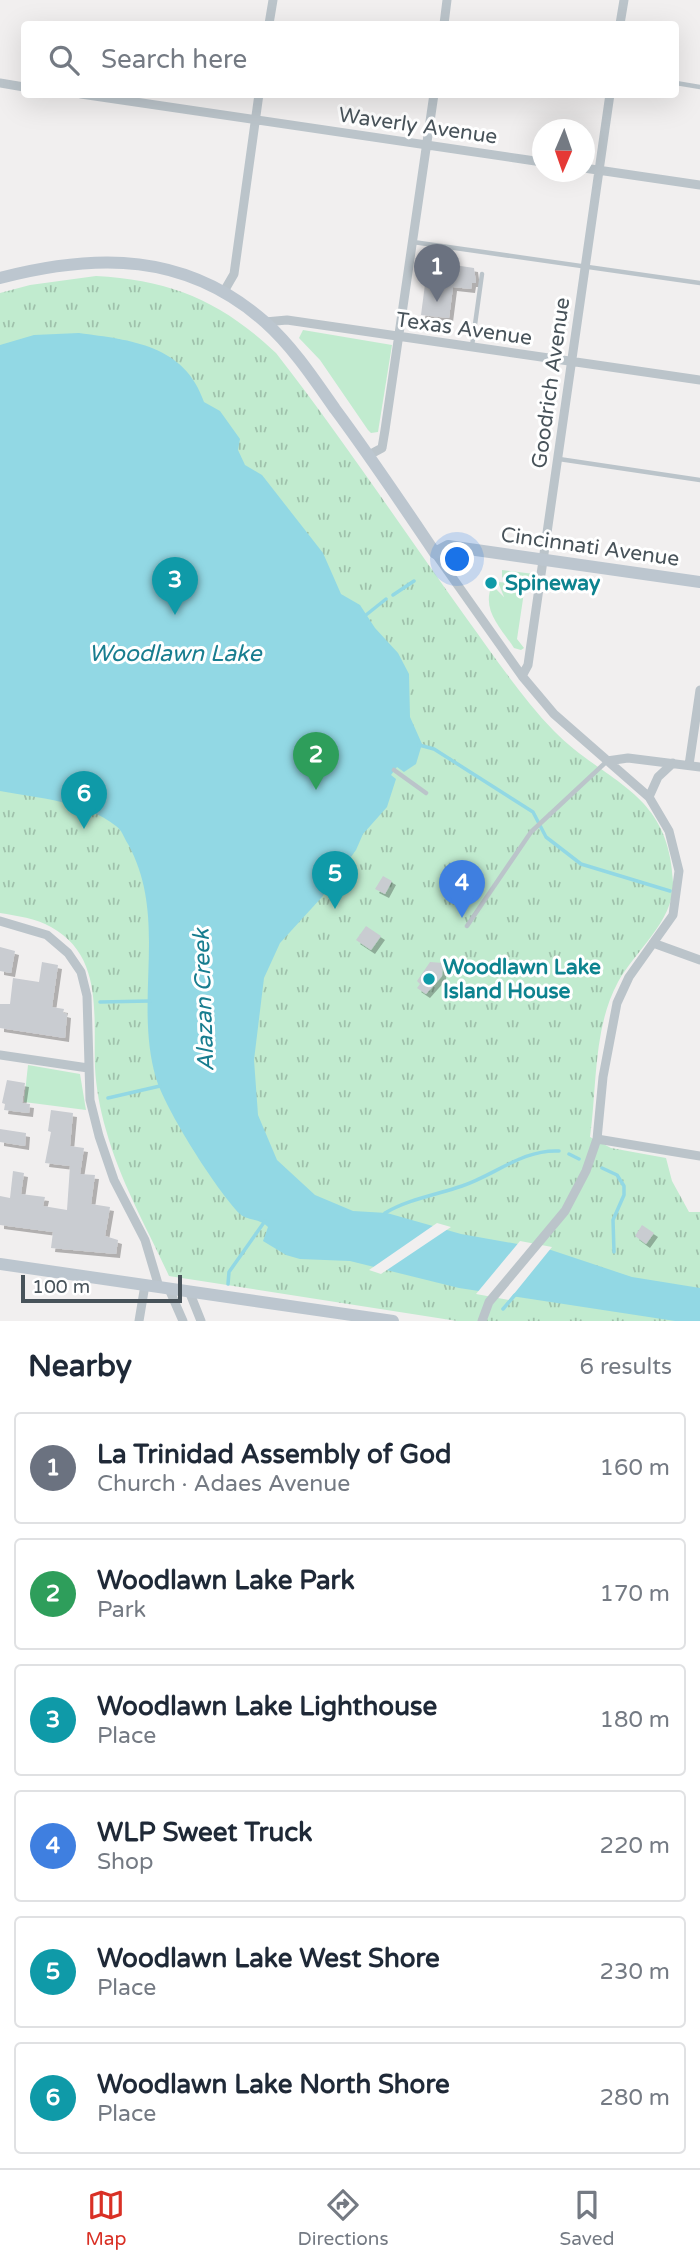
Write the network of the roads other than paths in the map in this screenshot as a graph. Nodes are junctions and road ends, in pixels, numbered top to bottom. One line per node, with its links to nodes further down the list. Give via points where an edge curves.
1 (272, 0): 4 (street)
2 (447, 0): 5 (street)
3 (624, 0): 6 (street)
4 (269, 21)
5 (444, 21)
6 (620, 21)
7 (0, 83): 9 (street)
8 (679, 83): 10 (lane)
9 (21, 86)
10 (700, 86)
11 (109, 98): 15 (street, Waverly Avenue)
12 (258, 98): 15 (street)
13 (433, 98): 16 (street)
14 (609, 98): 19 (street, Goodrich Avenue)
15 (255, 119): 16 (street, Waverly Avenue); 26 (street, via 234,274)
16 (427, 146): 17 (street, Waverly Avenue); 21 (street)
17 (532, 161)
18 (595, 170): 19 (street)
19 (598, 170): 20 (street); 22 (street, Goodrich Avenue)
20 (700, 185)
21 (413, 242): 22 (lane); 28 (street)
22 (584, 265): 25 (lane); 30 (street, Goodrich Avenue)
23 (482, 275): 29 (lane)
24 (0, 278): 26 (street, via 70,262 122,261 171,271)
25 (700, 283)
26 (223, 293): 27 (street)
27 (265, 322): 28 (street, Texas Avenue, via 287,320); 32 (street, via 289,346)
28 (398, 337): 29 (street, Texas Avenue); 32 (street, via 382,448)
29 (472, 347): 30 (street, Texas Avenue)
30 (572, 362): 31 (street, Texas Avenue); 33 (street, Goodrich Avenue)
31 (700, 380)
32 (369, 455): 35 (street)
33 (558, 459): 34 (lane); 36 (street, Goodrich Avenue)
34 (700, 480)
35 (435, 553): 36 (street, Cincinnati Avenue, via 448,546); 38 (street)
36 (543, 559): 37 (street, Cincinnati Avenue); 38 (street, Goodrich Avenue, via 528,665)
37 (700, 582)
38 (522, 676): 40 (street, via 562,722)
39 (700, 690): 42 (street)
40 (607, 761): 41 (street, via 628,758); 46 (street); 48 (lane, via 531,832)
41 (673, 763): 42 (street); 46 (street, via 658,777)
42 (689, 765): 43 (street)
43 (700, 767)
44 (394, 770): 45 (lane)
45 (426, 793)
46 (649, 797): 49 (street, via 669,831 679,871 673,915)
47 (0, 921): 52 (street, via 47,935 81,972 87,996)
48 (467, 926)
49 (653, 943): 50 (street); 53 (street, via 617,1003)
50 (700, 960)
51 (0, 1055): 52 (street)
52 (88, 1068): 57 (street, via 90,1100 114,1180)
53 (597, 1139): 54 (street); 63 (street, via 578,1190 489,1303)
54 (700, 1156)
55 (0, 1264): 56 (street)
56 (145, 1285): 57 (street); 59 (street)
57 (164, 1288): 58 (street); 60 (street)
58 (189, 1292): 61 (street); 62 (street)
59 (139, 1321)
60 (183, 1321)
61 (201, 1321)
62 (393, 1321)
63 (482, 1321)

